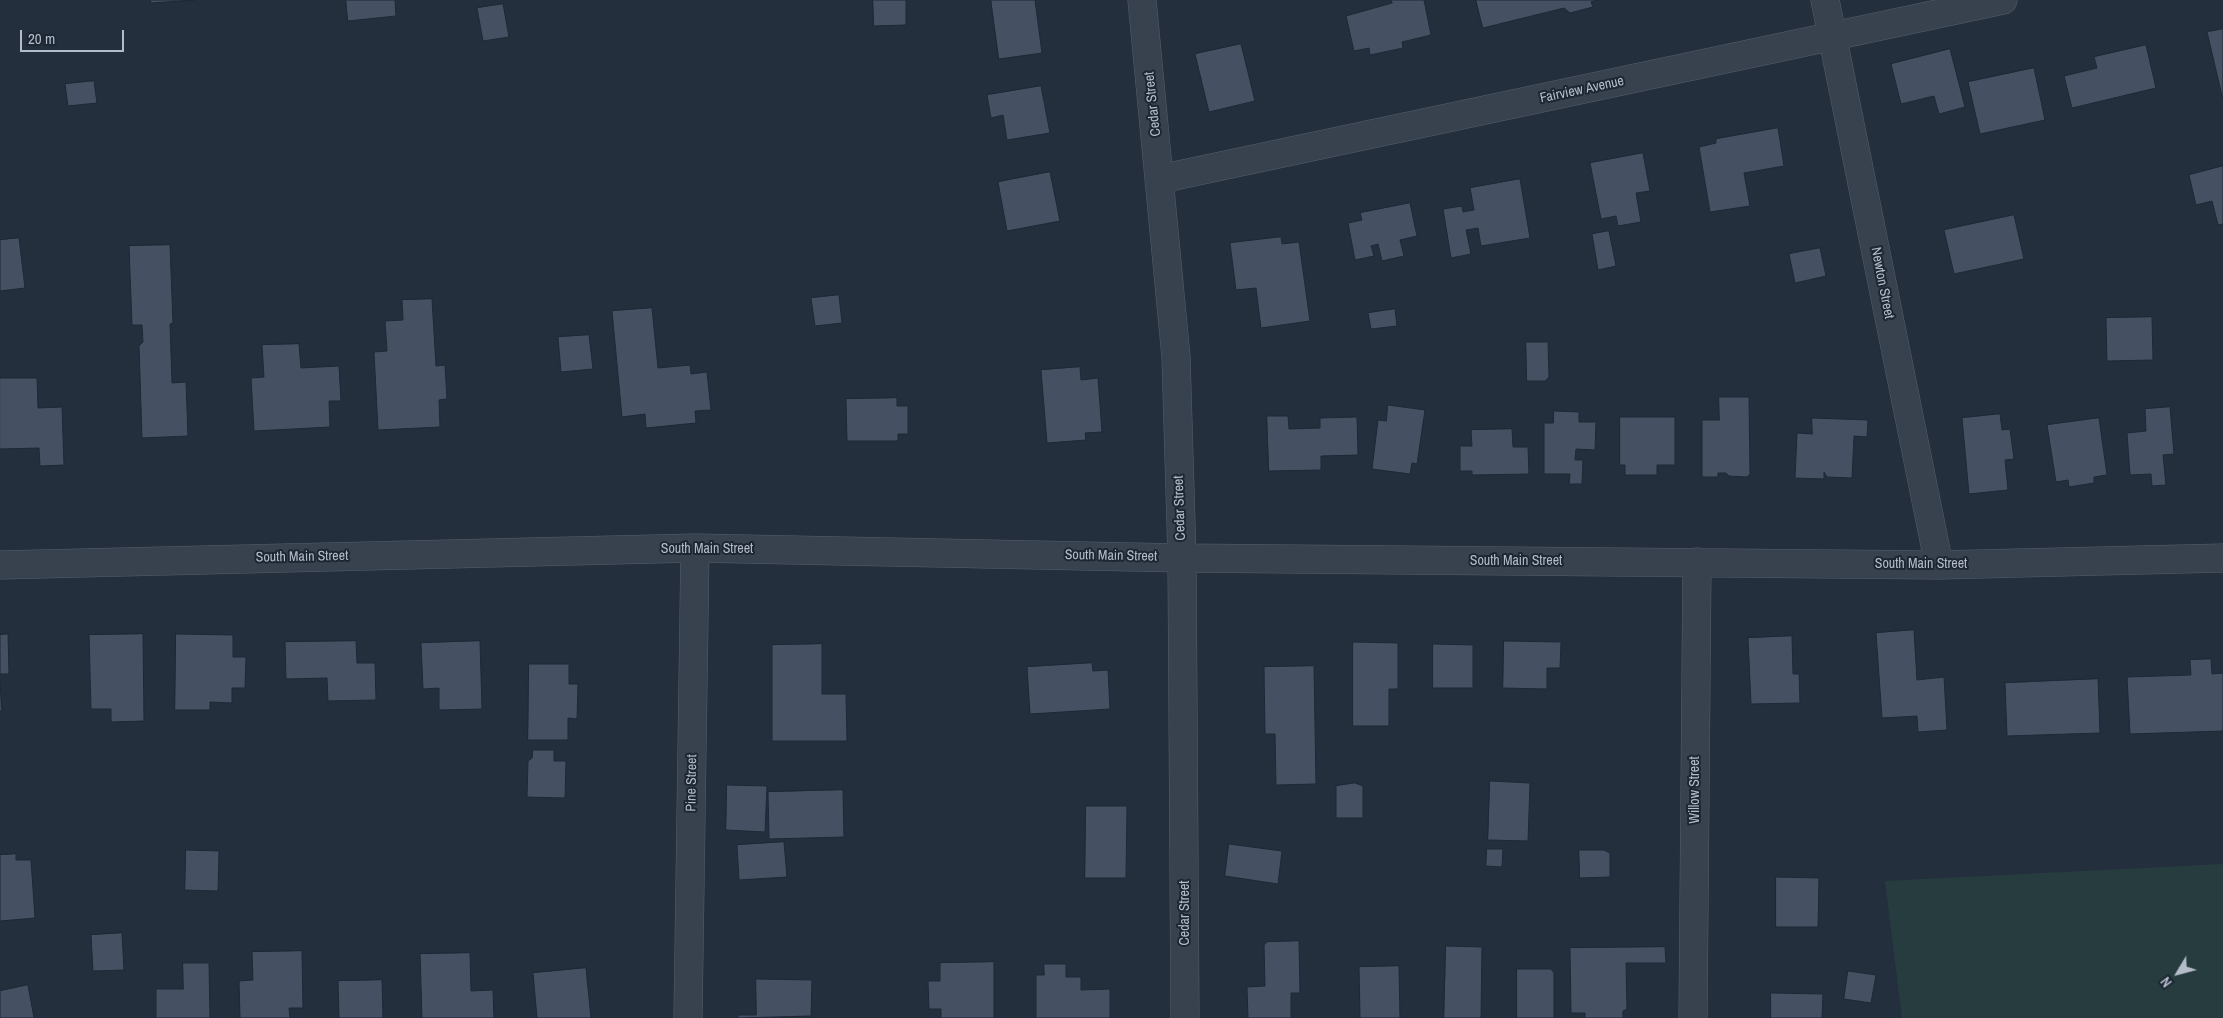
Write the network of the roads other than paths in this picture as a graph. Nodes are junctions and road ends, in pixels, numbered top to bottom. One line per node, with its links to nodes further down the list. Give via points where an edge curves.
1 (1142, 0): 5 (street, Cedar Street)
2 (1824, 0): 4 (street, Newton Street)
3 (2003, 0): 4 (street, Fairview Avenue)
4 (1832, 37): 5 (street, Fairview Avenue); 11 (street, Newton Street)
5 (1160, 179): 7 (street, Cedar Street, via 1176,357)
6 (695, 548): 7 (street, South Main Street); 10 (street, South Main Street); 12 (street, Pine Street)
7 (1182, 558): 9 (street, South Main Street); 13 (street, Cedar Street)
8 (2223, 558): 11 (street, South Main Street)
9 (1697, 562): 11 (street, South Main Street); 14 (street, Willow Street)
10 (0, 565)
11 (1939, 565)
12 (688, 1018)
13 (1186, 1018)
14 (1693, 1018)

